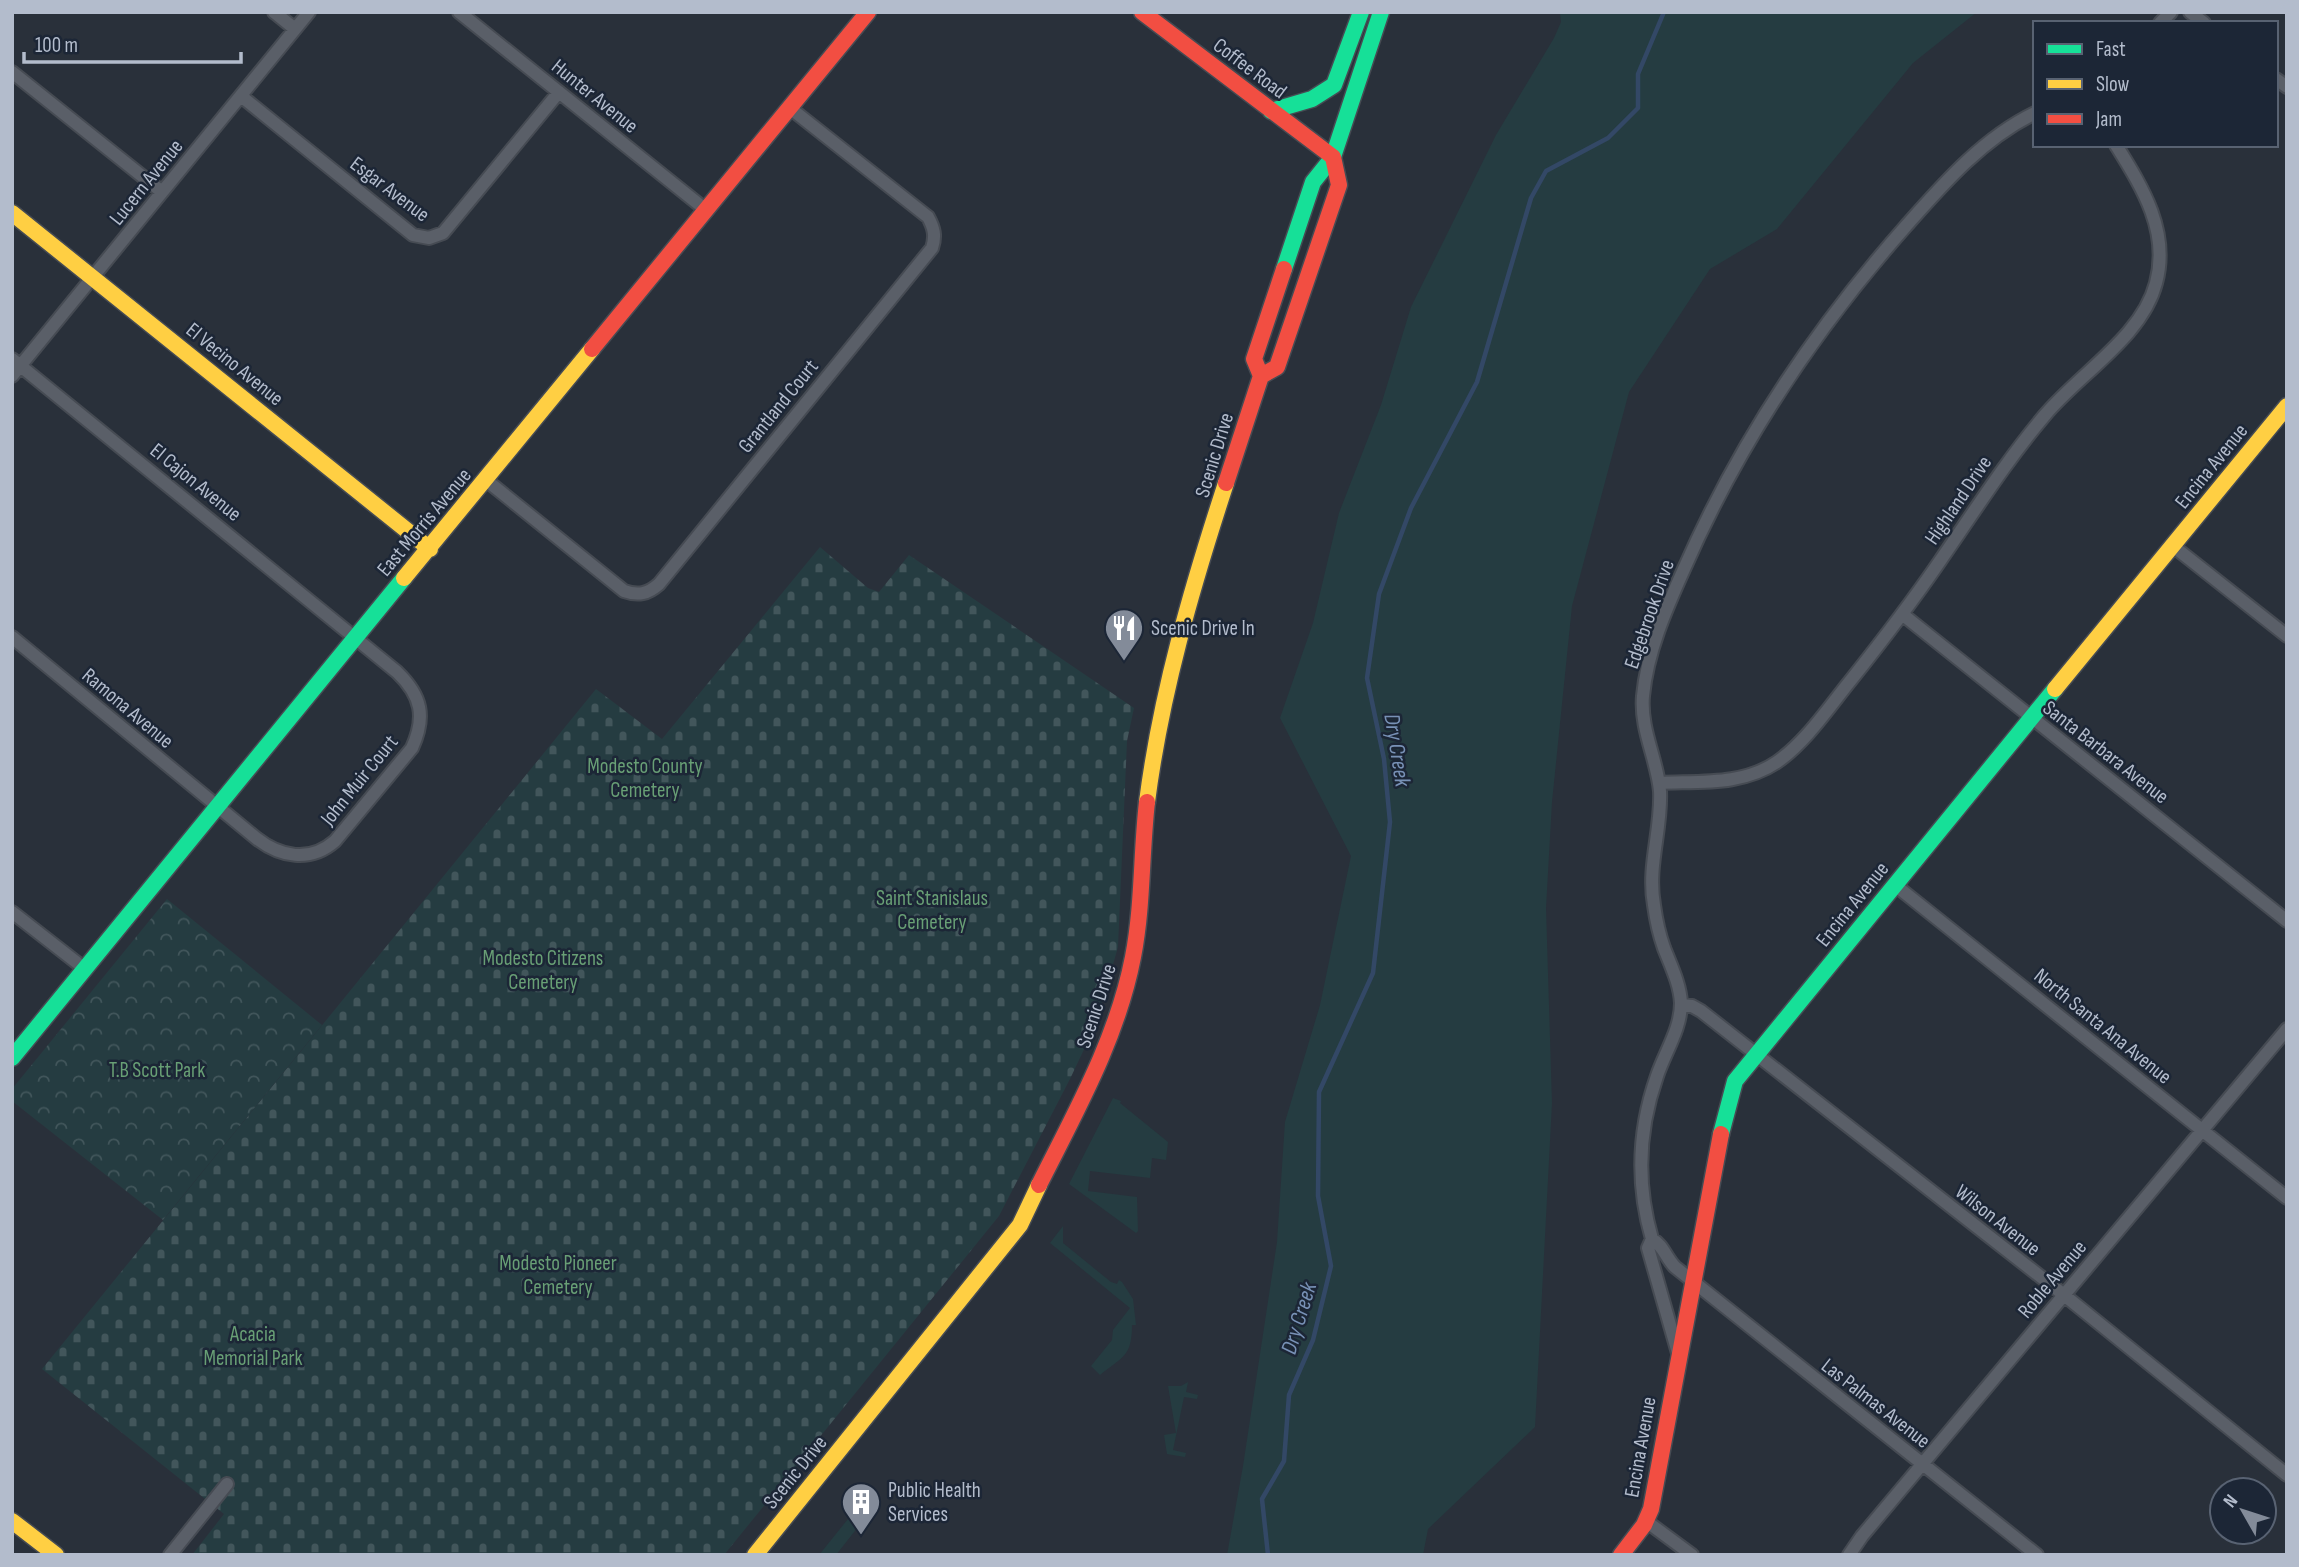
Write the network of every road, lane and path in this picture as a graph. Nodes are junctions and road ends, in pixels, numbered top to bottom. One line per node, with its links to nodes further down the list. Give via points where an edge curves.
1 (274, 12): 8 (street)
2 (309, 12): 8 (street, Lucern Avenue)
3 (459, 12): 10 (street, Hunter Avenue)
4 (868, 12): 12 (street, East Morris Avenue)
5 (1142, 12): 13 (street, Coffee Road)
6 (1361, 12): 13 (street, via 1334,85 1308,103)
7 (1381, 12): 16 (street, Scenic Drive)
8 (295, 29): 11 (street, Lucern Avenue)
9 (12, 72): 17 (street)
10 (559, 92): 11 (street, Esgar Avenue, via 443,233 429,238 413,235); 18 (street, Hunter Avenue)
11 (241, 96): 17 (street, Lucern Avenue)
12 (790, 108): 18 (street, East Morris Avenue); 25 (street, Grantland Court, via 928,217 935,238 932,248 668,573 652,591 624,591)
13 (1271, 111): 16 (street, Coffee Road)
14 (2033, 114): 33 (street, Edgebrook Drive, via 1977,153 1880,256 1801,360 1714,503 1676,585 1646,673 1644,714)
15 (2117, 147): 28 (street, Highland Drive, via 2145,194 2158,230 2160,263 2148,303 2130,330 2028,435)
16 (1333, 157): 23 (street, Scenic Drive, via 1313,182 1254,359); 23 (street, Scenic Drive, via 1339,185 1278,367)
17 (162, 192): 20 (street, Lucern Avenue)
18 (706, 210): 25 (street, East Morris Avenue)
19 (12, 213): 20 (street, El Vecino Avenue)
20 (93, 276): 21 (street, Lucern Avenue); 27 (street, El Vecino Avenue)
21 (17, 362): 22 (street, Lucern Avenue); 31 (street, El Cajon Avenue)
22 (12, 376)
23 (1261, 376): 56 (street, Scenic Drive, via 1175,654 1150,780 1134,957 1108,1045 1020,1225)
24 (2287, 406): 26 (street, Encina Avenue)
25 (486, 480): 27 (street, East Morris Avenue)
26 (2173, 546): 29 (street); 32 (street, Encina Avenue)
27 (430, 549): 31 (street, East Morris Avenue)
28 (1902, 614): 32 (street, Santa Barbara Avenue); 33 (street, Highland Drive, via 1822,716 1778,761 1740,779)
29 (2287, 636)
30 (12, 637): 34 (street, Ramona Avenue)
31 (356, 637): 34 (street, East Morris Avenue); 34 (street, John Muir Court, via 403,678 416,696 421,721 412,748 335,841 309,855 270,849)
32 (2032, 718): 35 (street, Encina Avenue); 37 (street, Santa Barbara Avenue)
33 (1659, 783): 39 (street, Edgebrook Drive, via 1651,885 1659,933)
34 (219, 808): 38 (street, East Morris Avenue)
35 (1895, 885): 41 (street, Encina Avenue); 43 (street, North Santa Ana Avenue)
36 (12, 912): 38 (street)
37 (2287, 921)
38 (85, 970): 42 (street, East Morris Avenue)
39 (1681, 1005): 41 (street, Wilson Avenue, via 1702,1011); 45 (street, Edgebrook Drive, via 1674,1037 1652,1090 1642,1138 1641,1184)
40 (2287, 1029): 43 (street, Roble Avenue)
41 (1756, 1055): 46 (street, Encina Avenue, via 1728,1097); 47 (street, Wilson Avenue)
42 (12, 1058)
43 (2202, 1131): 44 (street, North Santa Ana Avenue); 47 (street, Roble Avenue)
44 (2287, 1198)
45 (1652, 1239): 46 (street, Edgebrook Drive); 48 (street, Edgebrook Drive, via 1648,1248)
46 (1692, 1281): 48 (street, Encina Avenue); 49 (street, Las Palmas Avenue)
47 (2064, 1296): 49 (street, Roble Avenue); 50 (street, Wilson Avenue)
48 (1678, 1354): 53 (street, Encina Avenue)
49 (1922, 1464): 59 (street, Roble Avenue); 60 (street, Las Palmas Avenue)
50 (2287, 1475)
51 (227, 1484): 55 (street)
52 (12, 1521): 54 (street)
53 (1646, 1521): 57 (street); 58 (street)
54 (56, 1555)
55 (170, 1555)
56 (755, 1555)
57 (1621, 1555)
58 (1692, 1555)
59 (1849, 1555)
60 (2037, 1555)

